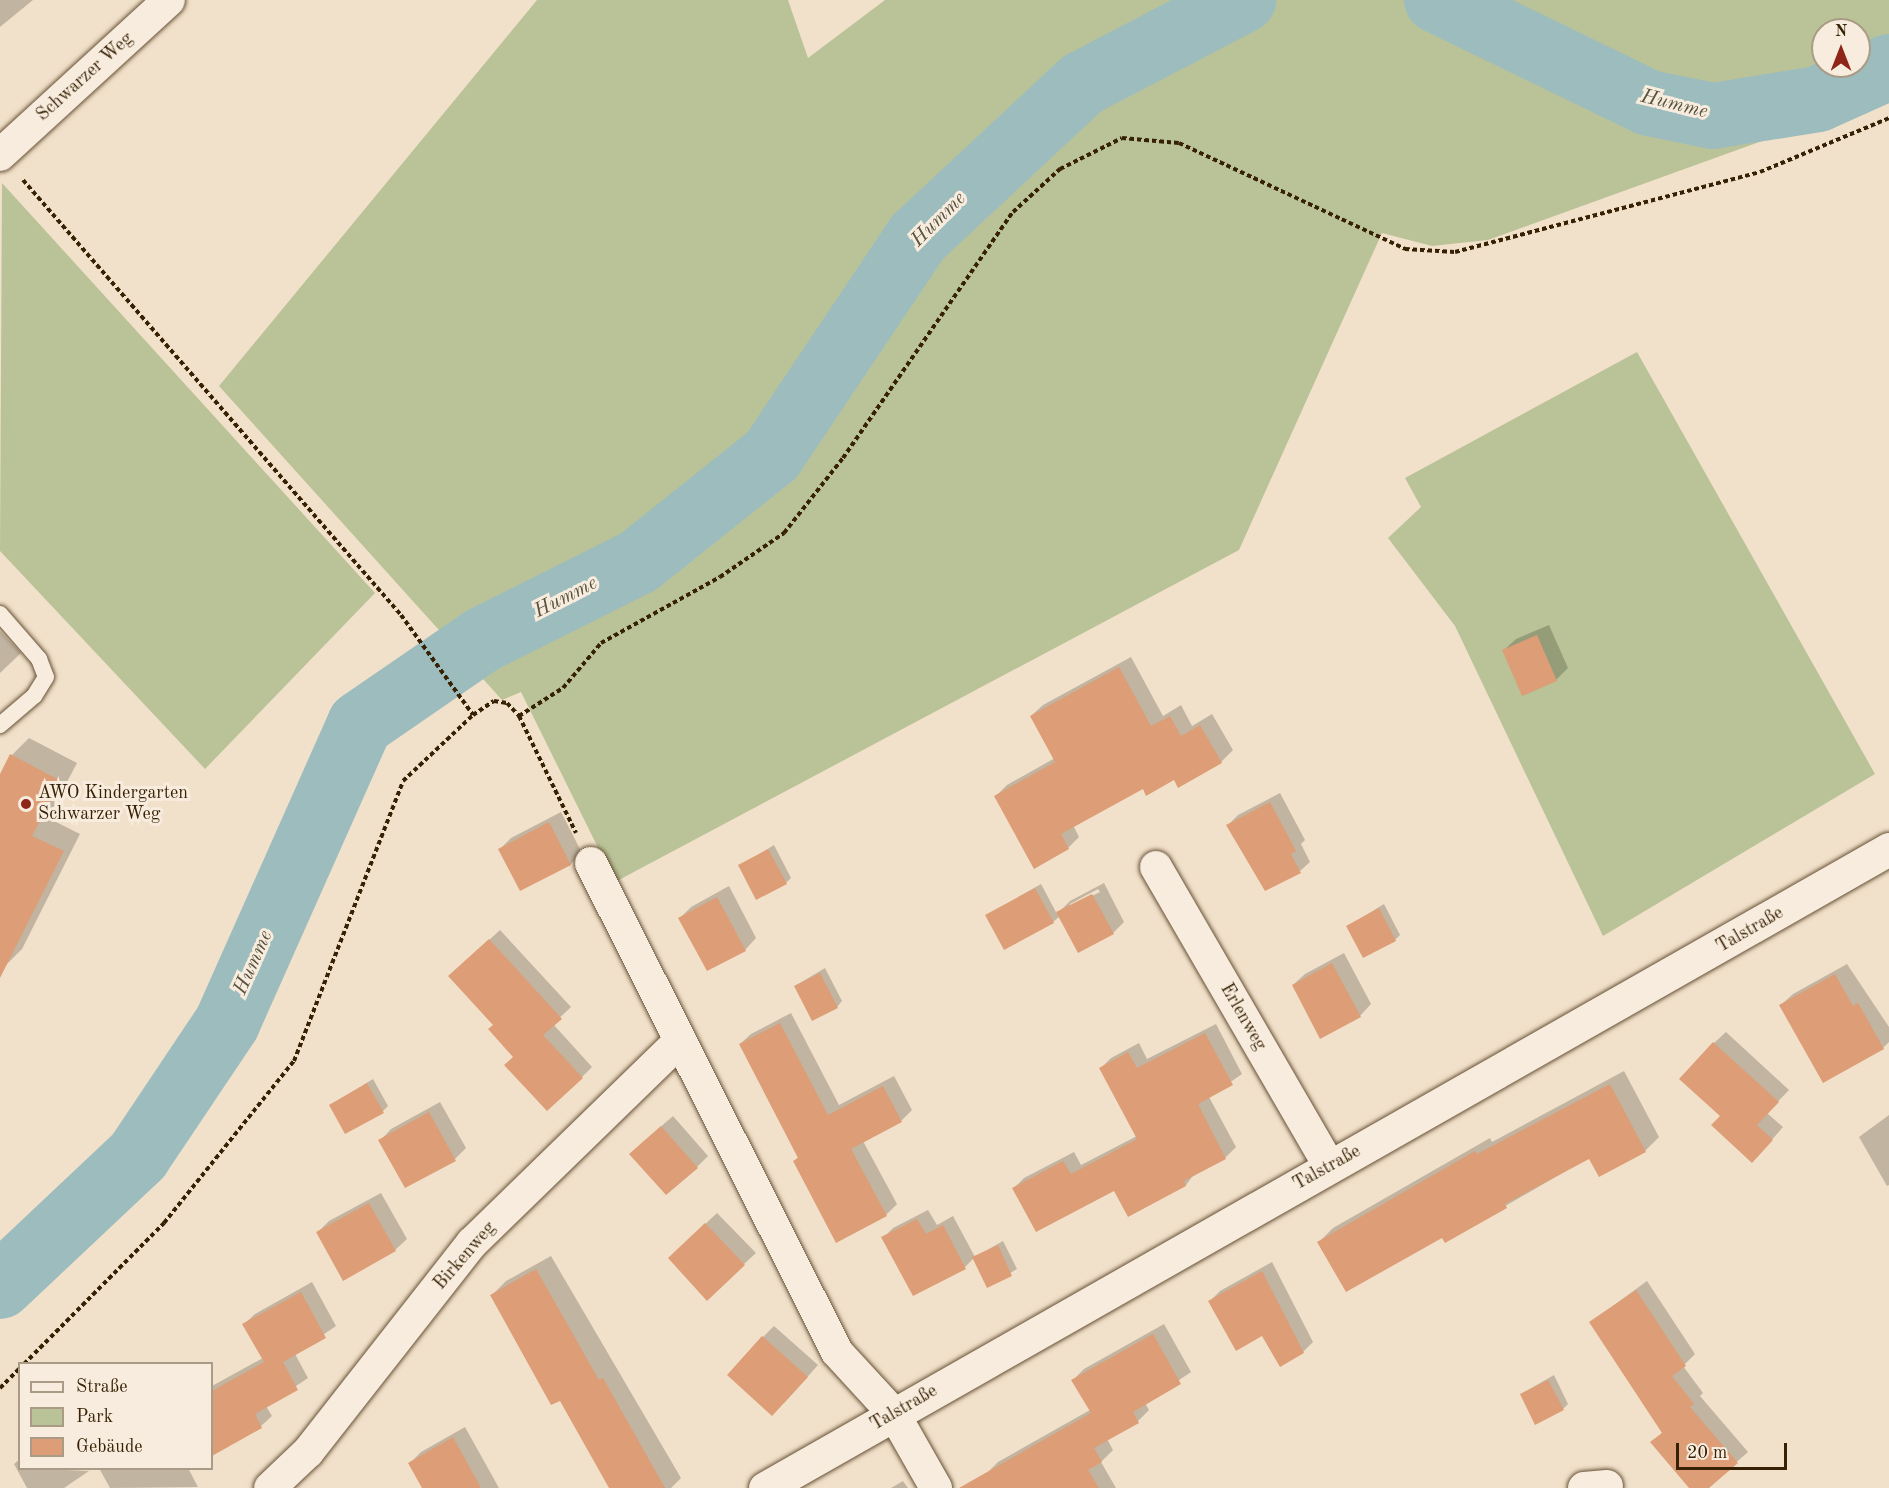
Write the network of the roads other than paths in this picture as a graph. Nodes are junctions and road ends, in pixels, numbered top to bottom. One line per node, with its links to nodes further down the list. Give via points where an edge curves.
1 (169, 0): 2 (street, Schwarzer Weg)
2 (0, 155)
3 (0, 614): 4 (lane, via 39,659 46,677 34,696)
4 (0, 725)
5 (1889, 849): 9 (street, Talstraße)
6 (591, 863): 8 (street)
7 (1156, 867): 9 (street, Erlenweg)
8 (680, 1041): 10 (street, via 837,1352); 11 (street, Birkenweg, via 472,1243 308,1452)
9 (1329, 1166): 10 (street, Talstraße)
10 (894, 1414): 12 (street, Talstraße); 13 (street)
11 (270, 1488)
12 (765, 1488)
13 (936, 1488)

